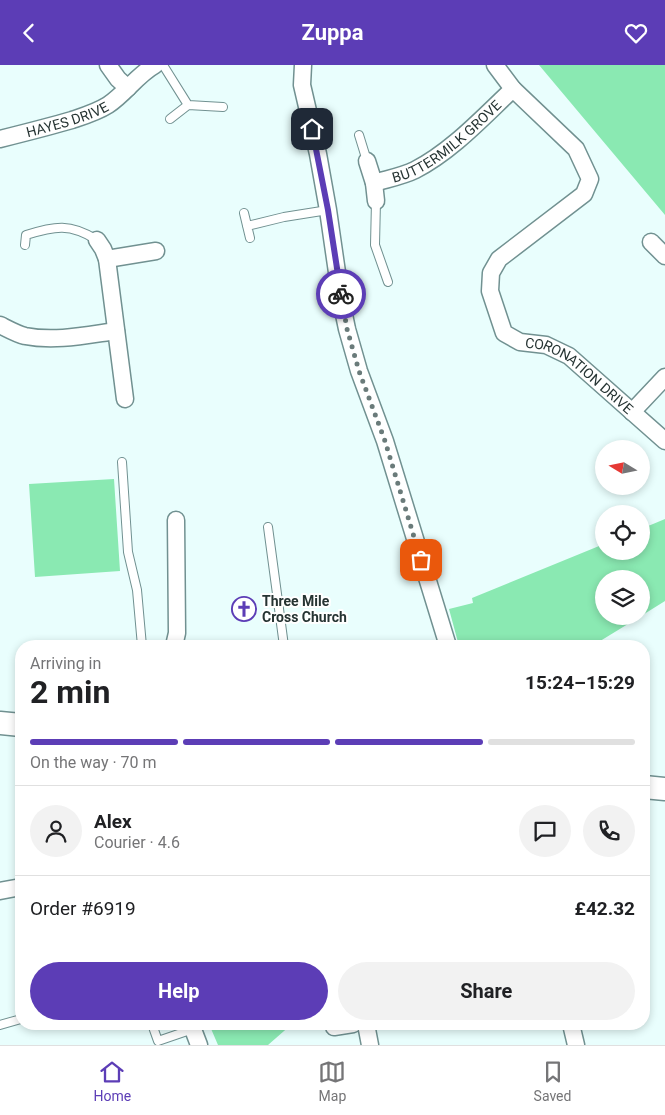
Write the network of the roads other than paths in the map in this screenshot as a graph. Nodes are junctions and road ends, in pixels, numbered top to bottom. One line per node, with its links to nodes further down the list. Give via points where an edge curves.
1 (108, 65): 8 (street)
2 (155, 65): 8 (street, HAYES DRIVE)
3 (163, 65): 10 (lane)
4 (289, 65): 7 (street)
5 (303, 65): 7 (street)
6 (495, 65): 9 (street, CORONATION DRIVE)
7 (302, 85): 18 (street)
8 (128, 87): 14 (street, HAYES DRIVE, via 107,106 91,113)
9 (514, 89): 16 (street, BUTTERMILK GROVE, via 451,146 428,162 413,171); 33 (street, CORONATION DRIVE, via 576,149 590,179 584,195 499,259 491,273 490,291 504,333 520,342 546,345 570,356)
10 (188, 105): 11 (lane); 12 (lane)
11 (222, 107)
12 (170, 119)
13 (359, 135): 15 (lane)
14 (0, 139)
15 (367, 161): 16 (street, BUTTERMILK GROVE)
16 (374, 183): 17 (street, BUTTERMILK GROVE)
17 (376, 201): 28 (lane, via 375,245)
18 (328, 210): 20 (lane); 41 (street, via 347,329)
19 (244, 213): 20 (lane)
20 (247, 226): 21 (lane)
21 (250, 238)
22 (97, 240): 24 (lane, via 69,227 49,227 26,235); 27 (street)
23 (650, 242): 26 (street)
24 (25, 245)
25 (156, 251): 27 (street)
26 (665, 256)
27 (107, 259): 30 (street)
28 (388, 282)
29 (0, 325): 30 (street, via 24,336 46,338)
30 (116, 331): 32 (street)
31 (665, 377): 33 (street)
32 (124, 399)
33 (632, 412): 34 (street, CORONATION DRIVE)
34 (665, 441)
35 (122, 462): 38 (lane, via 128,552)
36 (176, 520): 39 (street)
37 (268, 527): 40 (lane)
38 (141, 640)
39 (175, 640)
40 (283, 640)
41 (446, 640)
42 (0, 723): 43 (street)
43 (15, 724)
44 (650, 788): 45 (street)
45 (665, 789)
46 (15, 888): 47 (street)
47 (0, 891)
48 (15, 1021): 49 (lane)
49 (0, 1025)
50 (154, 1030): 51 (lane, via 158,1041)
51 (185, 1030)
52 (193, 1030): 55 (street)
53 (367, 1030): 56 (street)
54 (572, 1030): 57 (street)
55 (199, 1045)
56 (370, 1045)
57 (576, 1045)

